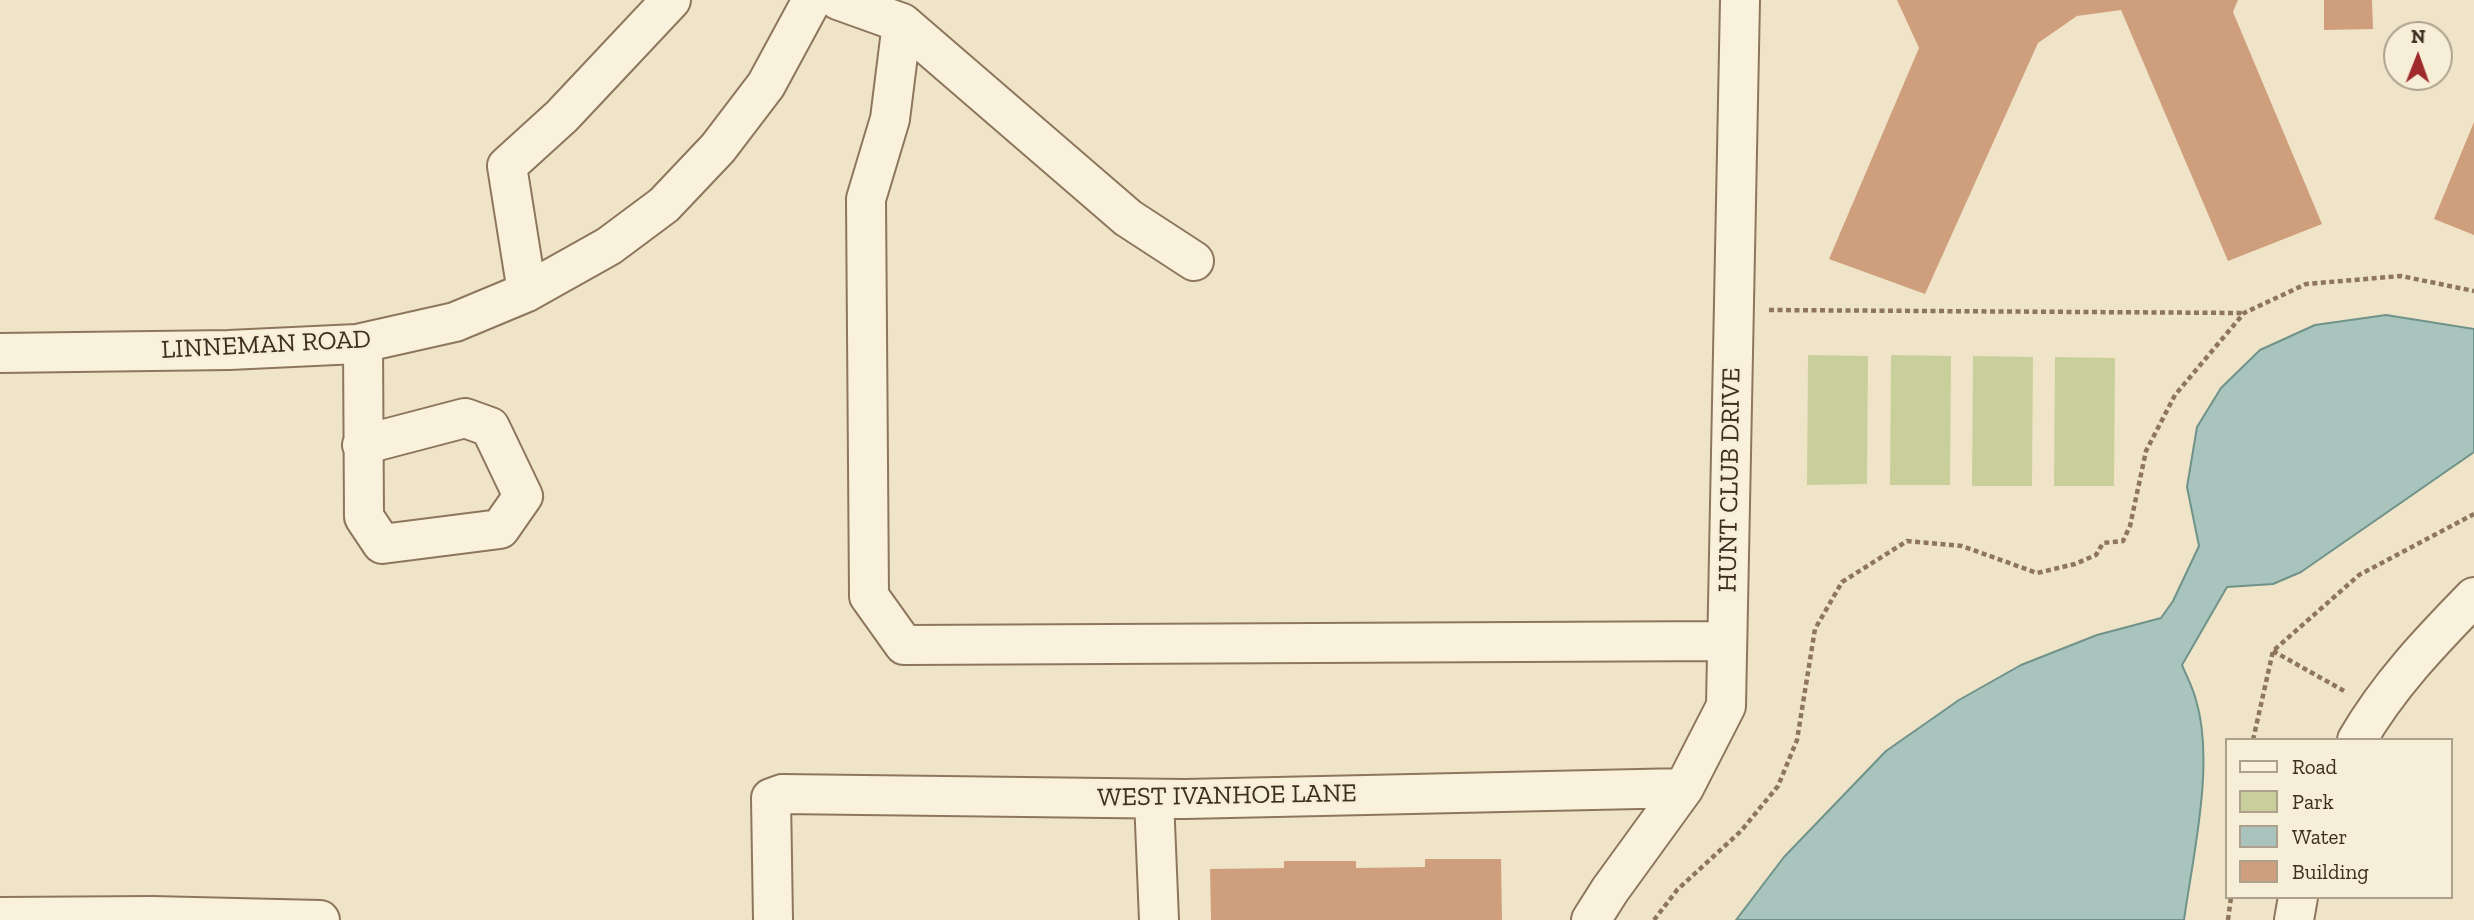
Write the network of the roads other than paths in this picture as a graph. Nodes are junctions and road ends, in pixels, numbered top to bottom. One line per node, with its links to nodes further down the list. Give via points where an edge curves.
1 (671, 0): 7 (street, via 562,116 507,166)
2 (812, 0): 7 (street, LINNEMAN ROAD, via 766,85 709,158 664,205 608,246)
3 (838, 0): 5 (street)
4 (1740, 0): 12 (street, HUNT CLUB DRIVE)
5 (902, 23): 6 (street, via 1128,218); 12 (street, via 890,119 866,213 869,596 904,645)
6 (1194, 261)
7 (527, 292): 8 (street, LINNEMAN ROAD, via 455,322)
8 (363, 343): 9 (street, LINNEMAN ROAD); 10 (street)
9 (0, 353)
10 (362, 445)
11 (2474, 597): 13 (street, via 2424,649)
12 (1727, 642): 14 (street, HUNT CLUB DRIVE, via 1726,706)
13 (2367, 724)
14 (1684, 788): 15 (street, WEST IVANHOE LANE); 22 (street, HUNT CLUB DRIVE)
15 (1154, 799): 20 (street, WEST IVANHOE LANE, via 771,797); 21 (street)
16 (2298, 899): 23 (street)
17 (0, 917): 18 (street)
18 (42, 919): 19 (street)
19 (320, 920)
20 (773, 920)
21 (1159, 920)
22 (1591, 920)
23 (2294, 920)

